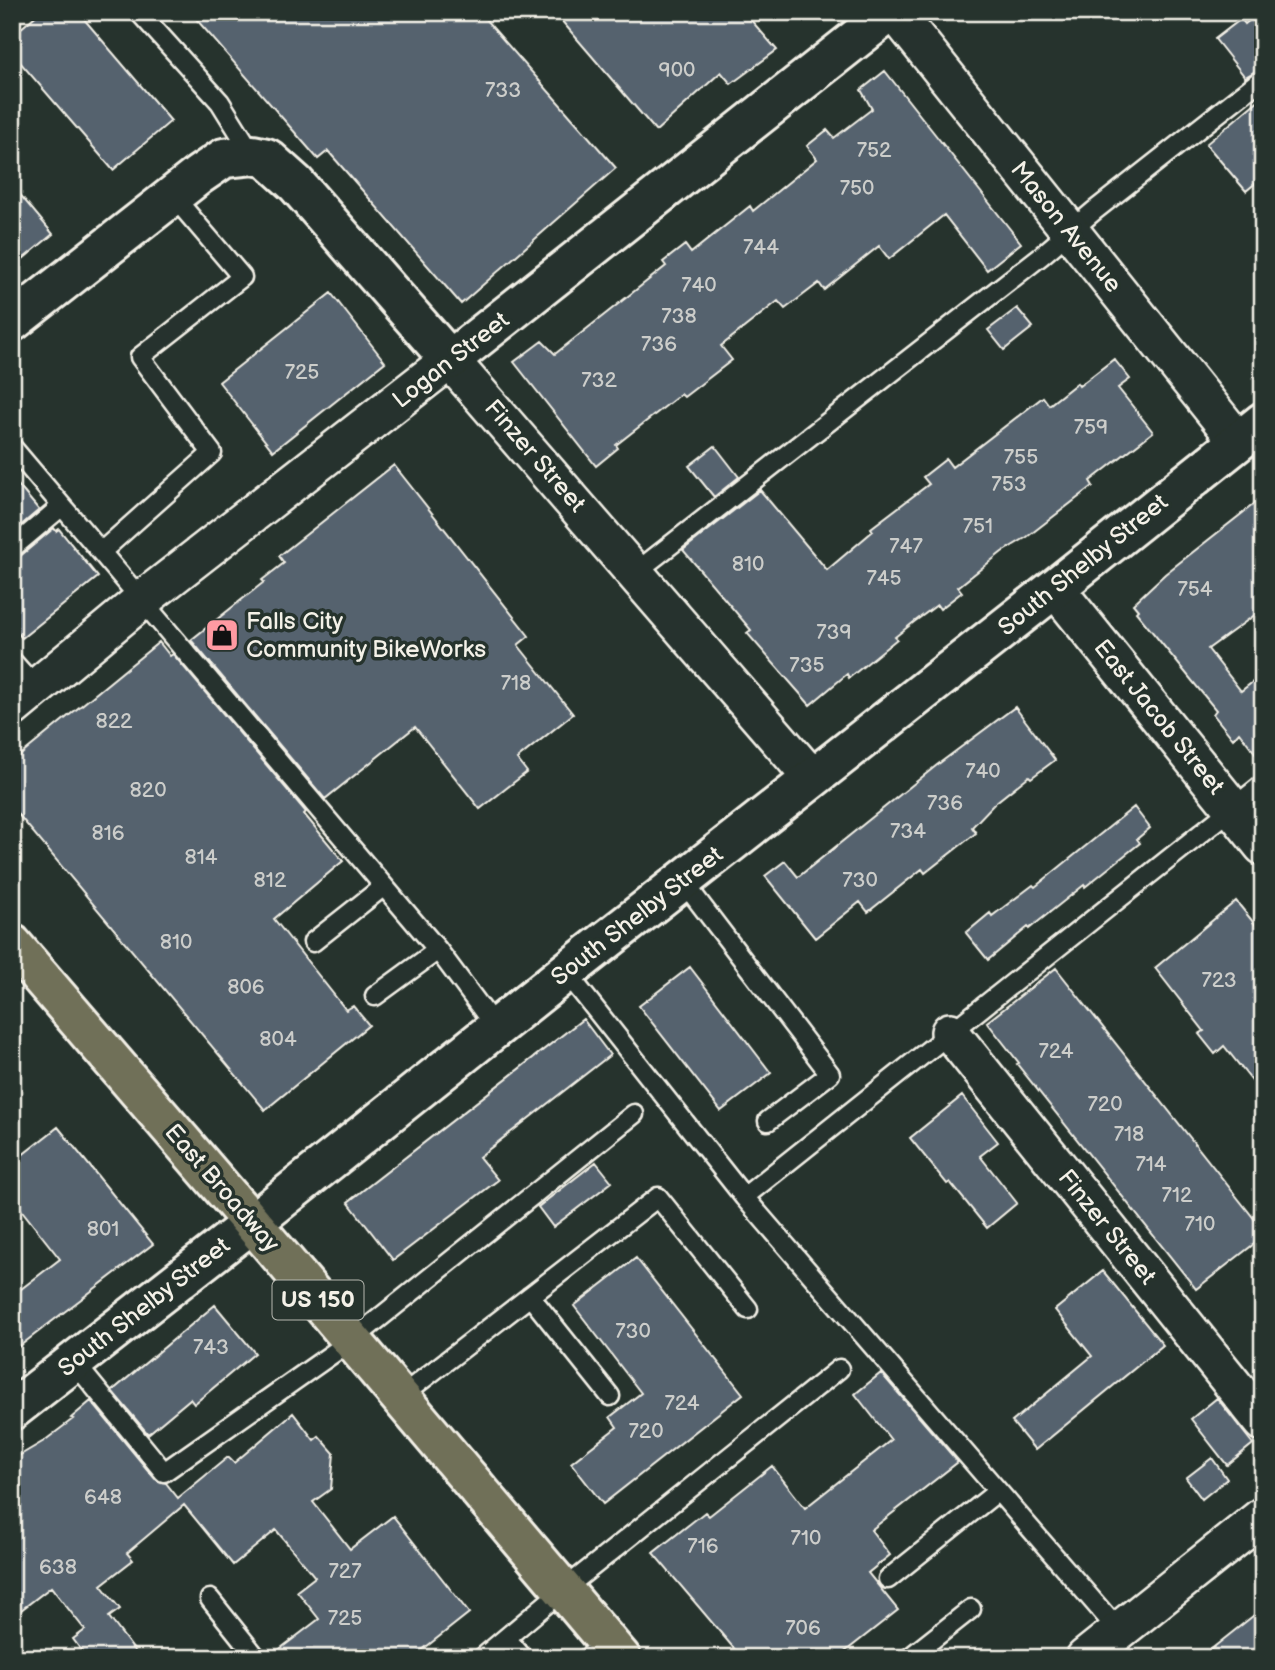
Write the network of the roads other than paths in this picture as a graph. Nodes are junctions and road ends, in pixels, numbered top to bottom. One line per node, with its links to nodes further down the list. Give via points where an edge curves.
1 (139, 12): 4 (lane, via 220,102)
2 (892, 12): 6 (street, Mason Avenue); 8 (main road, Logan Street)
3 (1263, 78): 6 (lane)
4 (248, 155): 5 (main road, via 224,158); 8 (main road, Finzer Street, via 267,158 296,184)
5 (173, 196): 7 (main road); 13 (lane, via 242,277 140,357 212,453)
6 (1070, 232): 9 (street, Mason Avenue); 14 (lane)
7 (12, 322)
8 (450, 360): 14 (street, Finzer Street); 16 (street, Logan Street)
9 (1250, 432): 15 (main road, South Shelby Street)
10 (12, 447): 11 (lane)
11 (62, 506): 12 (lane); 13 (lane)
12 (12, 548)
13 (101, 552): 16 (lane)
14 (636, 572): 19 (street, Finzer Street)
15 (1055, 588): 19 (main road, South Shelby Street); 21 (street, East Jacob Street)
16 (142, 600): 18 (street, Logan Street); 24 (lane)
17 (12, 661): 18 (lane)
18 (24, 698)
19 (812, 778): 23 (main road, South Shelby Street)
20 (1263, 784): 21 (lane)
21 (1233, 808): 22 (street, East Jacob Street); 31 (lane)
22 (1263, 846)
23 (682, 880): 28 (main road, South Shelby Street); 33 (lane, via 830,1074)
24 (384, 886): 25 (lane); 27 (lane)
25 (313, 942)
26 (12, 944): 35 (main road, East Broadway / US 150)
27 (438, 950): 29 (lane); 30 (lane)
28 (566, 972): 30 (main road, South Shelby Street); 34 (lane)
29 (374, 996)
30 (496, 1028): 35 (main road, South Shelby Street)
31 (950, 1032): 34 (lane); 44 (street, Finzer Street)
32 (634, 1114): 38 (lane)
33 (768, 1121)
34 (744, 1197): 45 (lane)
35 (252, 1223): 38 (main road, East Broadway / US 150); 39 (main road, South Shelby Street)
36 (530, 1296): 37 (lane, via 658,1197); 41 (lane); 42 (lane)
37 (748, 1309)
38 (352, 1340): 39 (lane, via 164,1472); 41 (main road, East Broadway / US 150)
39 (74, 1362): 43 (main road, South Shelby Street)
40 (839, 1369): 48 (lane)
41 (400, 1396): 48 (main road, East Broadway / US 150)
42 (610, 1396)
43 (12, 1410)
44 (1263, 1422)
45 (998, 1491): 47 (lane); 51 (lane)
46 (1256, 1535): 51 (street)
47 (888, 1579)
48 (563, 1590): 52 (lane); 53 (main road, East Broadway / US 150)
49 (209, 1599): 54 (lane)
50 (971, 1609): 57 (lane)
51 (1119, 1631): 58 (street)
52 (506, 1638): 55 (lane); 56 (lane)
53 (605, 1653)
54 (257, 1658)
55 (482, 1658)
56 (523, 1658)
57 (909, 1658)
58 (1085, 1658)

